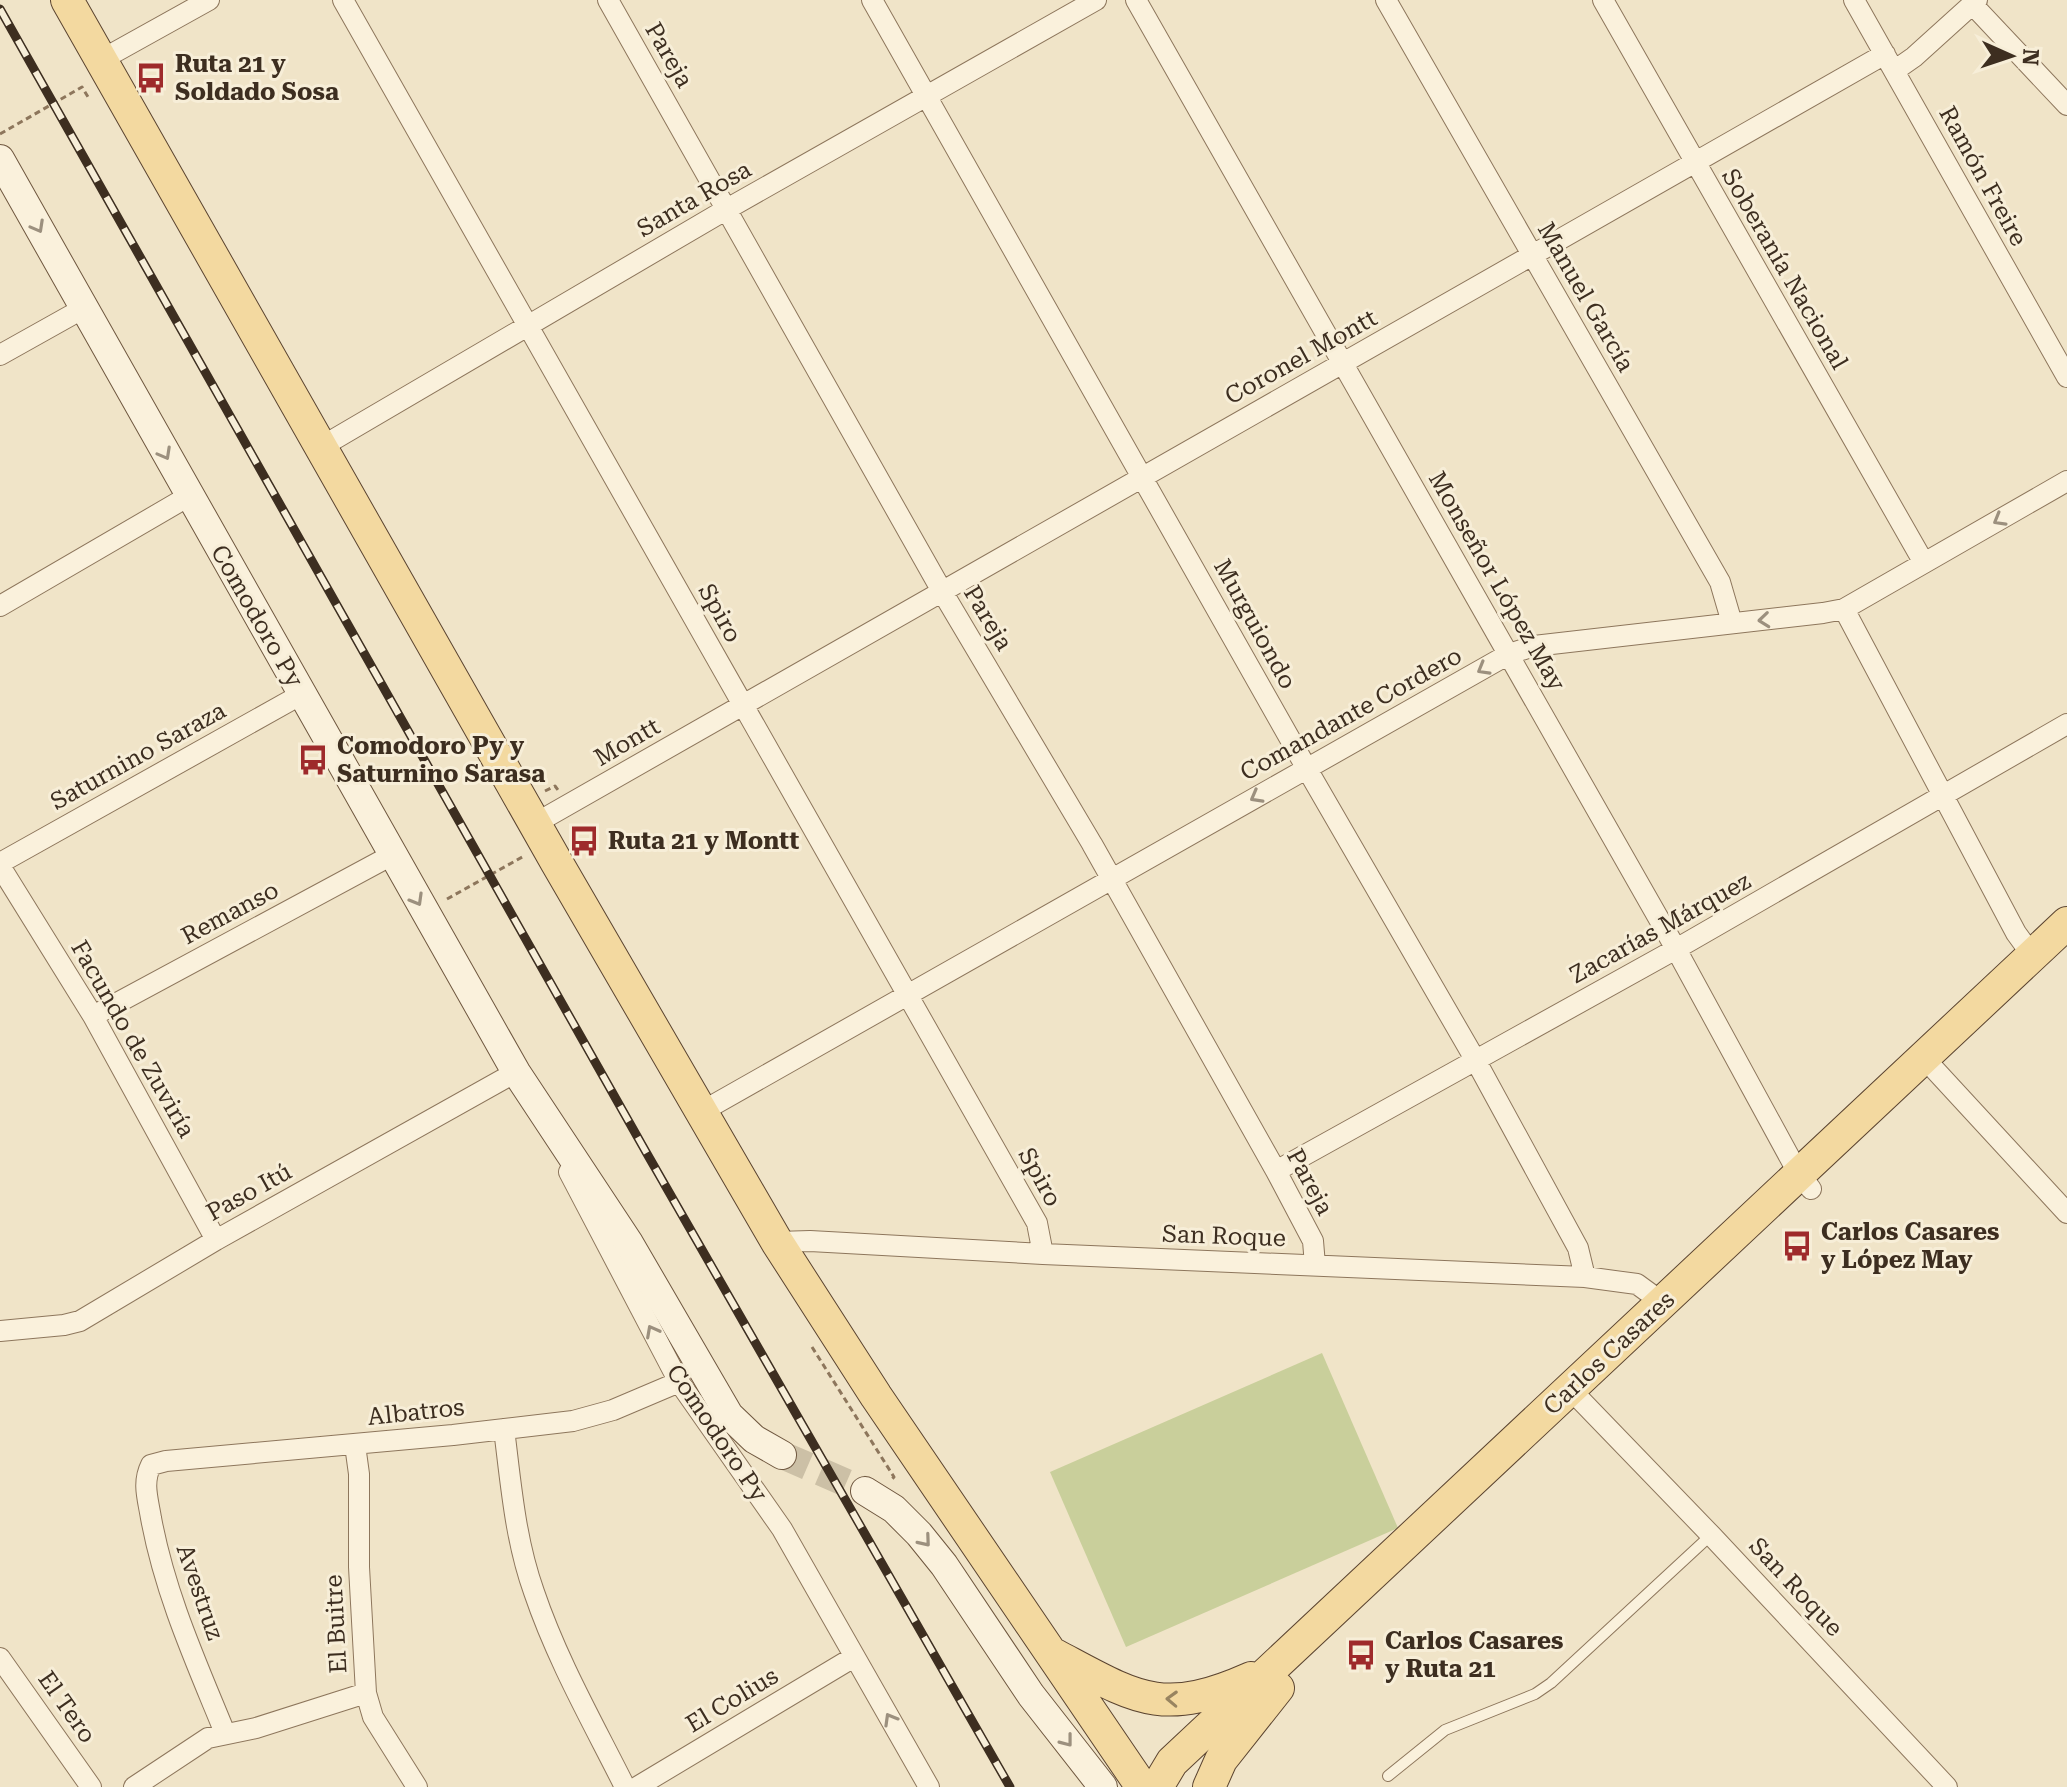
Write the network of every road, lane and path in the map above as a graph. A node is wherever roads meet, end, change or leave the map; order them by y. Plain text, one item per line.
1 (67, 0) edge
2 (209, 0) edge
3 (343, 0) edge
4 (608, 0) edge
5 (872, 0) edge
6 (1096, 0) edge
7 (1136, 0) edge
8 (1386, 0) edge
9 (1603, 0) edge
10 (1854, 0) edge
11 (1975, 2) edge
12 (101, 60) junction
13 (1889, 62) junction
14 (927, 96) junction
15 (2067, 105) edge
16 (0, 159) edge
17 (1693, 162) junction
18 (727, 209) junction
19 (1533, 255) junction
20 (84, 308) junction
21 (529, 327) junction
22 (0, 355) edge
23 (1343, 363) junction
24 (2067, 377) edge
25 (321, 447) junction
26 (1142, 476) junction
27 (2067, 481) edge
28 (189, 496) junction
29 (1924, 563) junction
30 (943, 593) junction
31 (0, 606) edge
32 (1844, 609) junction
33 (1732, 623) junction
34 (1509, 654) junction
35 (302, 694) junction
36 (743, 706) junction
37 (2067, 724) edge
38 (1307, 769) junction
39 (1944, 796) junction
40 (567, 806) junction
41 (535, 823) junction
42 (392, 855) junction
43 (0, 864) edge
44 (1110, 879) junction
45 (424, 911) junction
46 (2067, 923) edge
47 (1676, 949) junction
48 (2067, 951) edge
49 (2032, 955) junction
50 (908, 994) junction
51 (93, 1016) junction
52 (1476, 1061) junction
53 (1930, 1066) junction
54 (516, 1072) junction
55 (701, 1112) junction
56 (1276, 1171) junction
57 (1805, 1182) junction
58 (2067, 1213) edge
59 (216, 1240) junction
60 (777, 1242) junction
61 (1043, 1254) junction
62 (1315, 1265) junction
63 (1585, 1277) junction
64 (1663, 1303) junction
65 (0, 1331) edge
66 (823, 1367) dead end
67 (679, 1382) junction
68 (1577, 1396) junction
69 (504, 1429) junction
70 (355, 1445) junction
71 (782, 1455) tunnel mouth
72 (151, 1465) joint
73 (876, 1487) joint
74 (1711, 1535) junction
75 (1050, 1652) junction
76 (854, 1657) junction
77 (0, 1658) edge
78 (1275, 1678) junction
79 (366, 1693) junction
80 (225, 1733) junction
81 (1388, 1776) dead end
82 (1142, 1784) edge
83 (91, 1787) edge
84 (134, 1787) edge
85 (417, 1787) edge
86 (625, 1787) edge
87 (637, 1787) edge
88 (929, 1787) edge
89 (1103, 1787) edge
90 (1168, 1787) edge
91 (1209, 1787) edge
92 (1947, 1787) edge

1 - 12 main road
2 - 12 street
3 - 21 street, Spiro
4 - 18 street, Pareja
5 - 14 street, Murguiondo
6 - 14 street, Santa Rosa
7 - 23 street, Monseñor López May
8 - 19 street, Manuel García
9 - 17 street, Soberanía Nacional
10 - 13 street, Ramón Freire
11 - 13 street, Coronel Montt
11 - 15 street
12 - 25 main road
13 - 17 street, Coronel Montt
13 - 24 street, Ramón Freire
14 - 18 street, Santa Rosa
14 - 26 street, Murguiondo
16 -> 20 main road, Comodoro Py
17 - 19 street, Coronel Montt
17 - 29 street, Soberanía Nacional
18 - 21 street, Santa Rosa
18 - 30 street, Pareja
19 - 23 street, Coronel Montt
19 - 33 street, Manuel García
20 - 22 street
20 -> 28 main road, Comodoro Py
21 - 25 street, Santa Rosa
21 - 36 street, Spiro
23 - 26 street, Coronel Montt
23 - 34 street, Monseñor López May
25 - 41 main road
26 - 30 street, Coronel Montt
26 - 38 street, Murguiondo
27 -> 29 street, Comandante Cordero
28 - 31 street
28 - 35 main road, Comodoro Py
29 - 32 street, Comandante Cordero
30 - 36 street, Coronel Montt
30 - 44 street, Pareja
32 -> 33 street, Comandante Cordero
32 - 39 street
33 - 34 street, Comandante Cordero
34 -> 38 street, Comandante Cordero
34 - 47 street, Monseñor López May
35 - 42 main road, Comodoro Py
35 - 43 street, Saturnino Saraza
36 - 40 street, Montt
36 - 50 street, Spiro
37 - 39 street, Zacarías Márquez
38 -> 44 street, Comandante Cordero
38 - 52 street, Murguiondo
39 - 47 street, Zacarías Márquez
39 - 49 street
40 - 41 street, Montt
40 - 41 path
41 - 45 path
41 - 55 main road
42 -> 45 main road, Comodoro Py
42 - 51 street, Remanso
43 - 51 street, Facundo de Zuviría
44 - 50 street, Comandante Cordero
44 - 56 street, Pareja
45 - 54 main road, Comodoro Py
46 - 49 main road, Carlos Casares
47 - 52 street, Zacarías Márquez
47 - 57 street, Monseñor López May
48 - 53 main road, Carlos Casares
49 - 53 main road, Carlos Casares
50 - 55 street, Comandante Cordero
50 - 61 street, Spiro
51 - 59 street, Facundo de Zuviría
52 - 56 street, Zacarías Márquez
52 - 63 street, Murguiondo
53 - 57 main road, Carlos Casares
53 - 58 street
54 - 59 street, Paso Itú
67 -> 54 street, Comodoro Py
54 - 71 main road, Comodoro Py
55 - 60 main road
56 - 62 street, Pareja
57 - 64 main road, Carlos Casares
57 - 68 main road, Carlos Casares
59 - 65 street, Paso Itú
60 - 61 street, San Roque
60 - 75 main road
61 - 62 street, San Roque
62 - 63 street, San Roque
63 - 64 street, San Roque
64 - 68 main road, Carlos Casares
66 - 73 path
67 - 69 street, Albatros
67 - 76 street, Comodoro Py
68 - 74 street, San Roque
68 - 78 main road, Carlos Casares
69 - 70 street, Albatros
69 - 86 street
70 - 72 street, Albatros
70 - 79 street, El Buitre
72 - 80 street, Avestruz
73 -> 89 main road
74 - 81 lane
74 - 92 street, San Roque
78 -> 75 main road
75 - 82 main road
76 - 87 street, El Colius
88 -> 76 street, Comodoro Py
77 - 83 street, El Tero
78 - 82 main road, Carlos Casares
78 - 90 main road, Carlos Casares
78 - 91 main road
79 - 80 street
79 - 85 street, El Buitre
80 - 84 street

